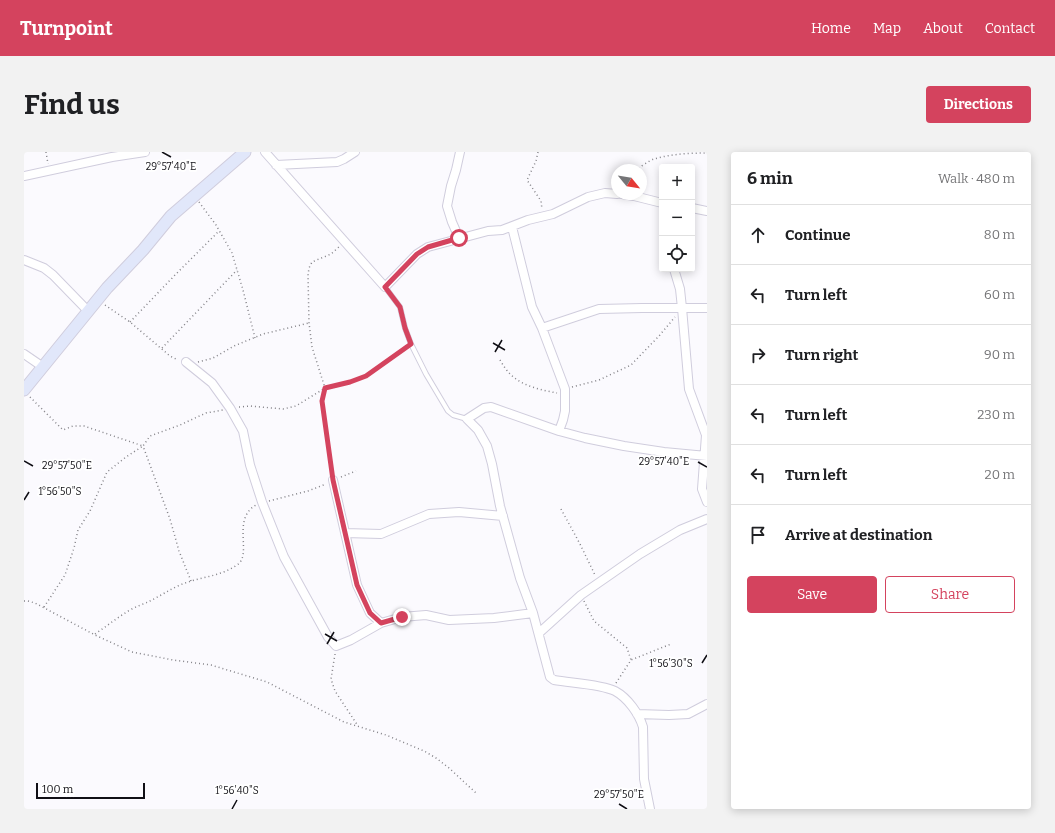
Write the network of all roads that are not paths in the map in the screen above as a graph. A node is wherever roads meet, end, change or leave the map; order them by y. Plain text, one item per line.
1 (145, 152) edge
2 (245, 152) edge
3 (265, 152) edge
4 (355, 152) edge
5 (460, 152) edge
6 (276, 165) junction
7 (24, 176) edge
8 (611, 194) edge
9 (647, 199) edge
10 (659, 202) edge
11 (695, 209) edge
12 (707, 211) edge
13 (512, 227) junction
14 (459, 238) junction
15 (24, 260) edge
16 (675, 272) edge
17 (385, 287) junction
18 (682, 308) junction
19 (707, 308) edge
20 (88, 311) junction
21 (542, 328) junction
22 (24, 354) edge
23 (186, 362) road end
24 (43, 367) junction
25 (27, 394) edge
26 (467, 419) junction
27 (559, 431) junction
28 (706, 456) edge
29 (333, 480) road end
30 (707, 502) edge
31 (502, 516) junction
32 (707, 519) edge
33 (345, 533) junction
34 (533, 613) junction
35 (381, 623) junction
36 (539, 633) junction
37 (707, 704) edge
38 (637, 714) junction
39 (650, 809) edge

1 - 7 street
2 - 20 main road
3 - 6 street
4 - 6 street
5 - 14 street
6 - 17 street
8 - 13 street
9 - 10 street
11 - 12 street
13 - 14 street
13 - 21 street
14 - 17 street
15 - 20 street
16 - 18 street
17 - 26 lane
18 - 19 street
18 - 21 street
18 - 28 street
20 - 24 main road
21 - 27 street
22 - 24 street
23 - 35 street
24 - 25 main road
26 - 27 street
26 - 31 street
27 - 28 street
28 - 30 street
29 - 33 street
31 - 33 street
31 - 34 street
32 - 36 street
33 - 35 street
34 - 35 street
34 - 36 street
36 - 38 street
37 - 38 street
38 - 39 street

